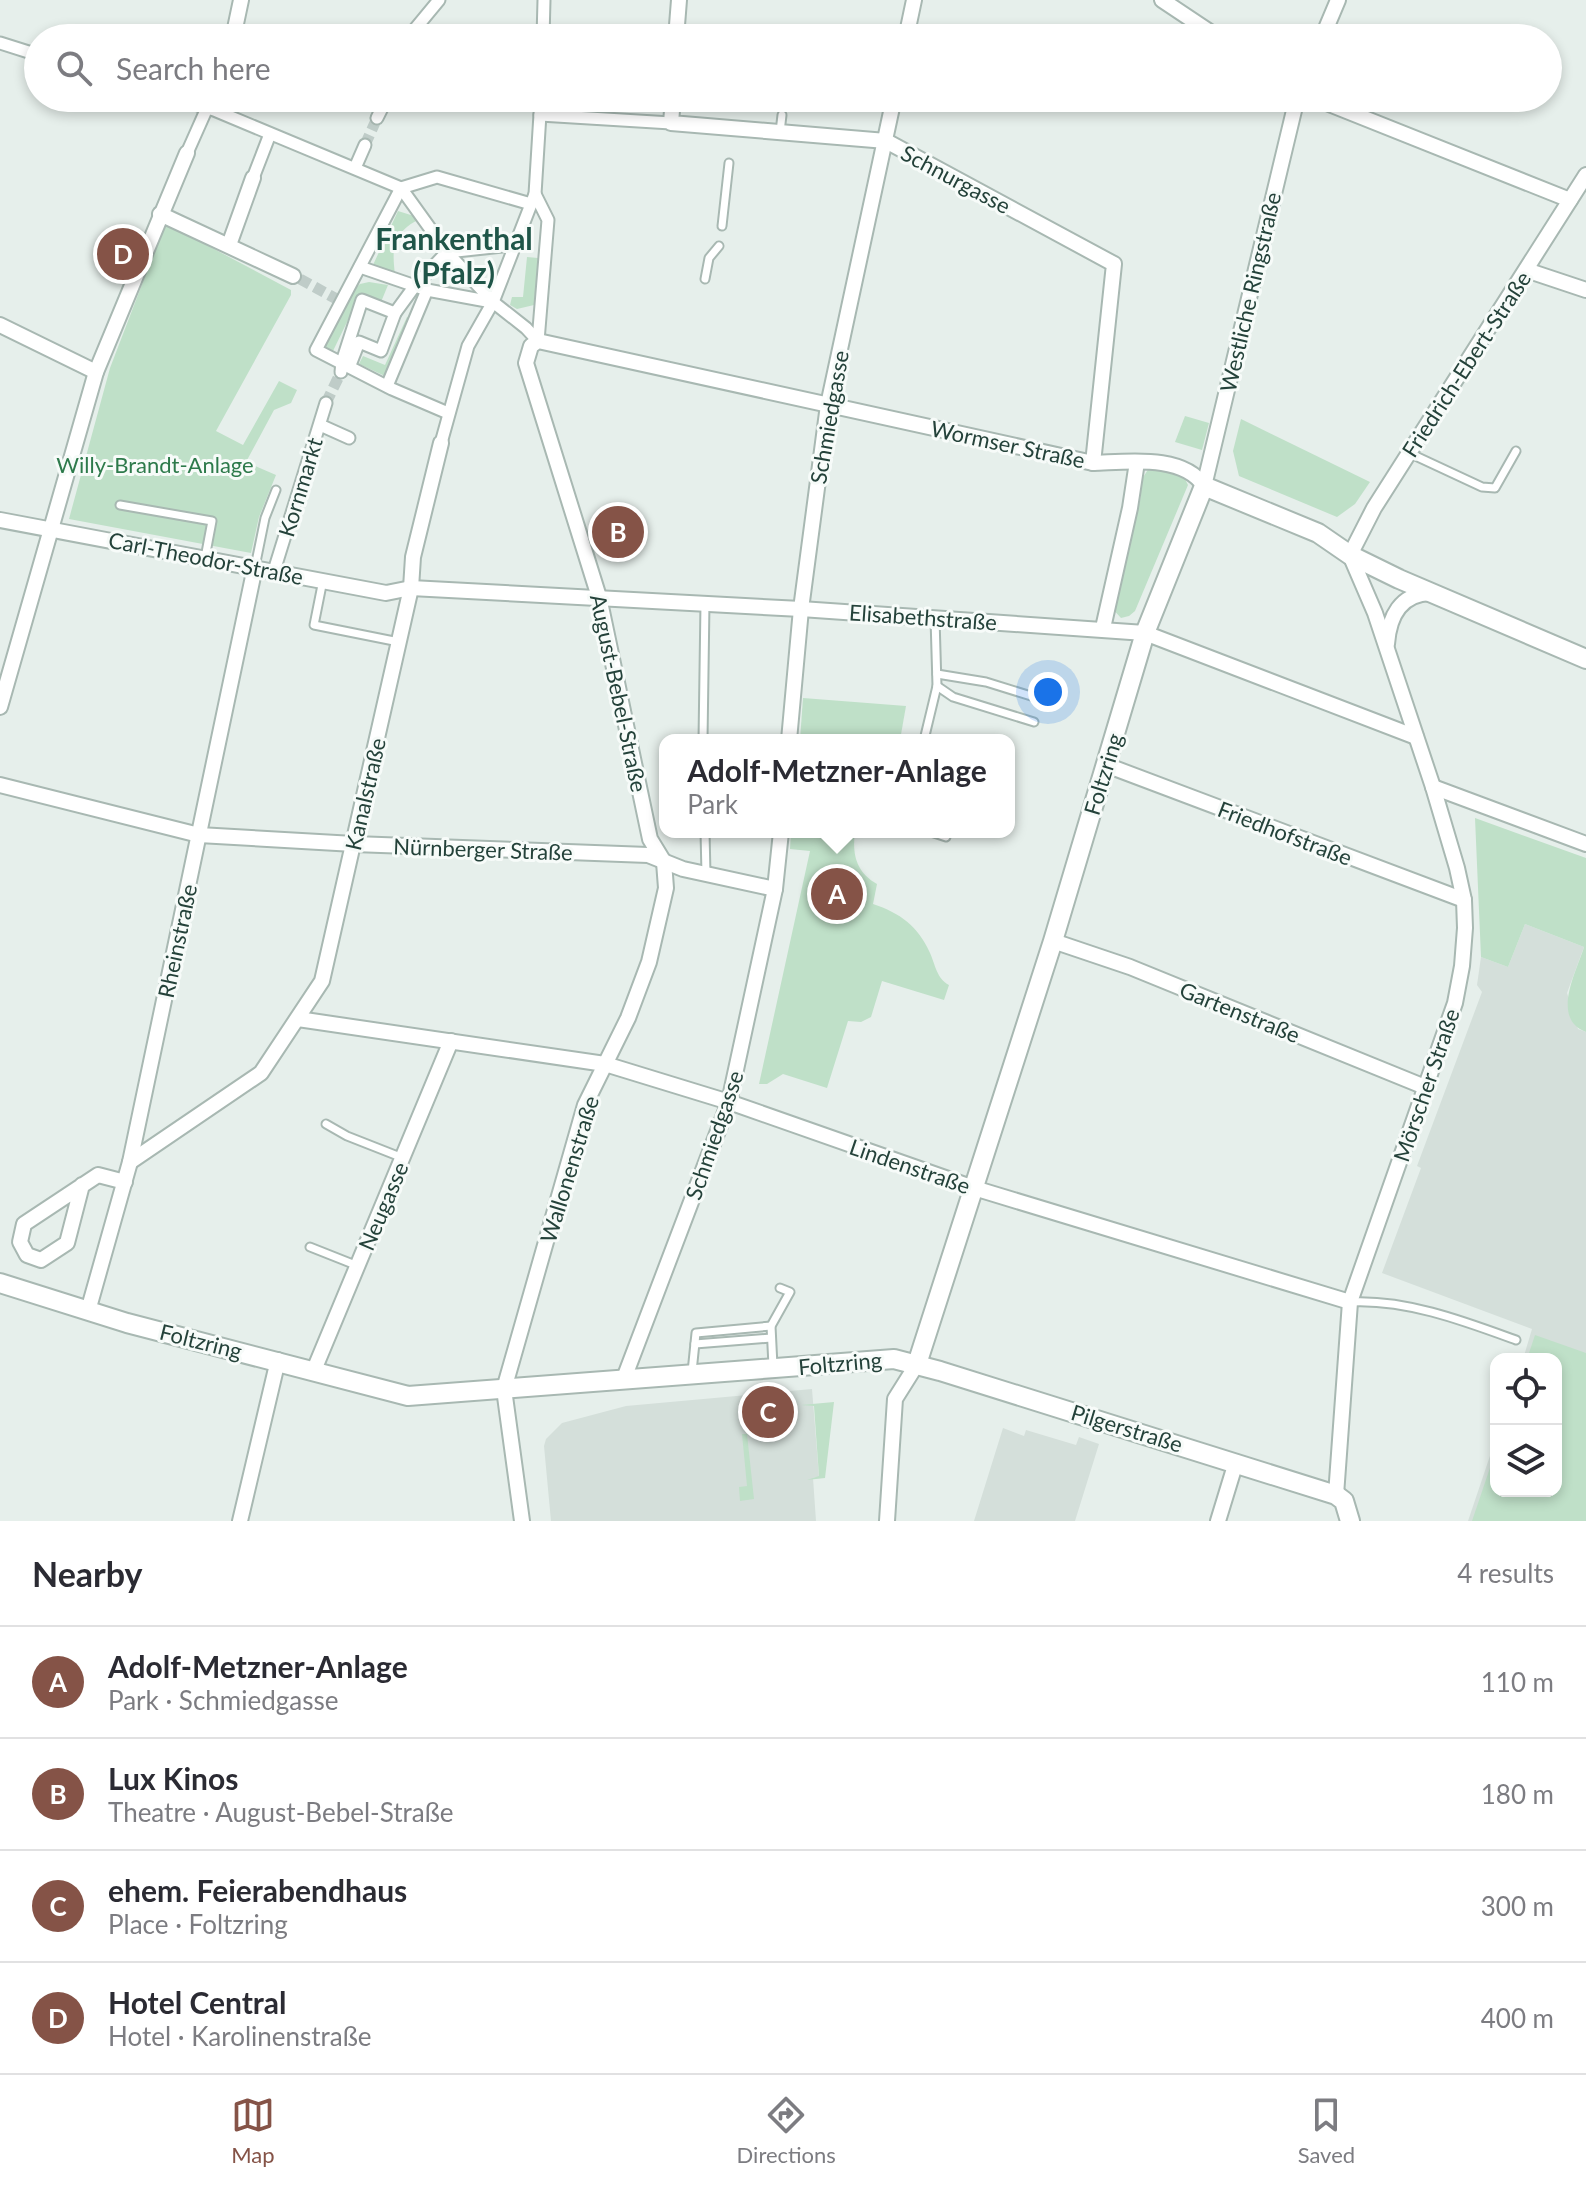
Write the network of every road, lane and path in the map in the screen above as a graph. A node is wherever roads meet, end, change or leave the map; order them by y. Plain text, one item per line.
1 (241, 0) edge
2 (439, 0) edge
3 (544, 0) edge
4 (679, 0) edge
5 (914, 0) edge
6 (1162, 0) edge
7 (1338, 0) edge
8 (236, 24) edge
9 (419, 24) edge
10 (543, 24) edge
11 (677, 24) edge
12 (909, 24) edge
13 (1198, 24) edge
14 (1328, 24) edge
15 (0, 43) edge
16 (24, 51) edge
17 (208, 112) edge
18 (217, 112) edge
19 (380, 112) edge
20 (540, 112) edge
21 (672, 112) edge
22 (891, 112) edge
23 (1294, 112) edge
24 (1349, 112) edge
25 (540, 115) junction
26 (782, 115) dead end
27 (377, 118) tunnel mouth
28 (671, 123) junction
29 (780, 132) junction
30 (270, 134) junction
31 (886, 141) junction
32 (365, 145) tunnel mouth
33 (187, 153) joint
34 (729, 163) dead end
35 (355, 168) junction
36 (1586, 175) edge
37 (253, 178) joint
38 (399, 187) junction
39 (533, 199) junction
40 (1570, 200) junction
41 (160, 214) junction
42 (722, 226) dead end
43 (229, 245) junction
44 (513, 245) junction
45 (719, 246) dead end
46 (447, 252) junction
47 (360, 267) junction
48 (1526, 270) junction
49 (297, 278) tunnel mouth
50 (705, 279) dead end
51 (414, 287) junction
52 (427, 290) junction
53 (1586, 290) edge
54 (493, 302) junction
55 (395, 313) junction
56 (0, 325) edge
57 (538, 341) junction
58 (341, 367) junction
59 (96, 372) junction
60 (389, 388) junction
61 (326, 403) tunnel mouth
62 (828, 405) junction
63 (448, 413) junction
64 (320, 425) junction
65 (349, 438) dead end
66 (441, 443) joint
67 (1516, 451) dead end
68 (1409, 453) junction
69 (1137, 462) junction
70 (1093, 463) junction
71 (1204, 486) junction
72 (276, 490) dead end
73 (120, 505) dead end
74 (0, 520) edge
75 (51, 530) junction
76 (1350, 555) junction
77 (205, 558) junction
78 (255, 567) junction
79 (274, 571) junction
80 (323, 580) junction
81 (411, 588) junction
82 (1430, 592) junction
83 (599, 597) junction
84 (705, 603) junction
85 (801, 609) junction
86 (935, 618) junction
87 (1103, 628) junction
88 (1145, 633) junction
89 (399, 642) junction
90 (1387, 648) junction
91 (1586, 659) edge
92 (937, 674) junction
93 (937, 686) junction
94 (1044, 700) dead end
95 (0, 707) edge
96 (1034, 722) dead end
97 (703, 734) edge
98 (790, 734) edge
99 (925, 734) edge
100 (1416, 737) junction
101 (1106, 765) junction
102 (0, 785) edge
103 (1433, 787) junction
104 (199, 835) junction
105 (705, 838) edge
106 (780, 838) edge
107 (354, 844) junction
108 (1586, 844) edge
109 (664, 862) junction
110 (706, 874) junction
111 (775, 889) junction
112 (1464, 900) junction
113 (1053, 941) junction
114 (298, 1019) junction
115 (451, 1041) junction
116 (605, 1064) junction
117 (1425, 1087) junction
118 (729, 1102) junction
119 (326, 1124) dead end
120 (403, 1158) junction
121 (130, 1162) junction
122 (125, 1182) junction
123 (82, 1185) junction
124 (974, 1188) junction
125 (310, 1247) dead end
126 (358, 1266) junction
127 (0, 1283) edge
128 (780, 1288) dead end
129 (1350, 1302) junction
130 (88, 1311) junction
131 (771, 1326) junction
132 (771, 1338) junction
133 (1516, 1340) dead end
134 (695, 1344) junction
135 (278, 1360) junction
136 (917, 1364) junction
137 (773, 1369) junction
138 (314, 1370) junction
139 (692, 1375) junction
140 (623, 1381) junction
141 (504, 1389) junction
142 (1236, 1462) junction
143 (1336, 1495) junction
144 (240, 1521) edge
145 (522, 1521) edge
146 (887, 1521) edge
147 (1218, 1521) edge
148 (1350, 1521) edge

1 - 8 street
2 - 9 street
3 - 10 street
4 - 11 street
5 - 12 street
6 - 13 street
7 - 14 street
15 - 16 street
17 - 33 street
18 - 30 street
19 - 27 street
20 - 25 street
21 - 28 street
22 - 31 street, Schmiedgasse
23 - 71 street, Westliche Ringstraße
24 - 40 street
25 - 28 street, Schnurgasse
25 - 39 street
26 - 29 lane
28 - 29 street, Schnurgasse
29 - 31 street, Schnurgasse
30 - 35 street
30 - 37 street
31 - 62 street, Schmiedgasse
31 - 70 street, Schnurgasse
32 - 35 street
33 - 41 street
34 - 42 lane
35 - 38 street
36 - 40 street, Friedrich-Ebert-Straße
37 - 43 street
38 - 39 street
38 - 46 street
38 - 47 street
39 - 44 street, Kanalstraße
39 - 57 street
40 - 48 street, Friedrich-Ebert-Straße
41 - 43 street
41 - 59 street
43 - 49 street
44 - 46 street
44 - 54 street, Kanalstraße
45 - 50 lane
46 - 51 street
46 - 54 street
47 - 51 street
47 - 58 street
48 - 53 street
48 - 68 street, Friedrich-Ebert-Straße
51 - 52 street
51 - 55 street
52 - 54 street
52 - 60 street
54 - 57 street
54 - 63 street, Kanalstraße
55 - 58 street
55 - 58 street
56 - 59 street
57 - 62 street, Wormser Straße
57 - 83 street, August-Bebel-Straße
58 - 60 street
59 - 75 street
60 - 63 street
61 - 64 street, Kornmarkt
62 - 70 street, Wormser Straße
62 - 85 street, Schmiedgasse
63 - 66 street, Kanalstraße
64 - 65 street
64 - 79 street, Kornmarkt
66 - 81 street, Kanalstraße
67 - 68 lane
68 - 76 street, Friedrich-Ebert-Straße
69 - 70 street, Wormser Straße
69 - 71 street, Wormser Straße
69 - 87 street
71 - 76 street, Wormser Straße
71 - 88 street, Foltzring
72 - 78 lane
73 - 77 lane
74 - 75 street, Carl-Theodor-Straße
75 - 77 street, Carl-Theodor-Straße
75 - 95 street
76 - 82 street, Wormser Straße
76 - 90 street, Mörscher Straße
77 - 78 street, Carl-Theodor-Straße
78 - 79 street, Carl-Theodor-Straße
78 - 104 street, Rheinstraße
79 - 80 street, Carl-Theodor-Straße
80 - 81 street, Carl-Theodor-Straße
80 - 89 lane
81 - 83 street, Elisabethstraße
81 - 89 street, Kanalstraße
82 - 90 street
82 - 91 street, Wormser Straße
83 - 84 street, Elisabethstraße
83 - 109 street, August-Bebel-Straße
84 - 85 street, Elisabethstraße
84 - 97 lane
85 - 86 street, Elisabethstraße
85 - 98 street, Schmiedgasse
86 - 87 street, Elisabethstraße
86 - 92 lane
87 - 88 street, Elisabethstraße
88 - 100 street, Elisabethstraße
88 - 101 street, Foltzring
89 - 107 street, Kanalstraße
90 - 100 street, Mörscher Straße
92 - 93 lane
92 - 94 lane
93 - 96 lane
93 - 99 lane
100 - 103 street, Mörscher Straße
101 - 112 street, Friedhofstraße
101 - 113 street, Foltzring
102 - 104 street, Nürnberger Straße
103 - 108 street
103 - 112 street, Mörscher Straße
104 - 107 street, Nürnberger Straße
104 - 121 street, Rheinstraße
105 - 110 lane
106 - 111 street, Schmiedgasse
107 - 109 street, Nürnberger Straße
107 - 114 street, Kanalstraße
109 - 110 street, Nürnberger Straße
109 - 116 street, Wallonenstraße
110 - 111 street, Nürnberger Straße
111 - 118 street, Schmiedgasse
112 - 117 street, Mörscher Straße
113 - 117 street, Gartenstraße
113 - 124 street, Foltzring
114 - 115 street, Lindenstraße
114 - 121 street, Kanalstraße
115 - 116 street, Lindenstraße
115 - 120 street, Neugasse
116 - 118 street, Lindenstraße
116 - 141 street, Wallonenstraße
117 - 129 street, Mörscher Straße
118 - 124 street, Lindenstraße
118 - 140 street, Schmiedgasse
119 - 120 lane
120 - 126 street, Neugasse
121 - 122 street, Rheinstraße
122 - 123 street
122 - 130 street, Rheinstraße
123 - 123 street
124 - 129 street, Lindenstraße
124 - 136 street, Foltzring
125 - 126 lane
126 - 138 street, Neugasse
127 - 130 street, Foltzring
128 - 131 lane
129 - 133 lane, Lindenstraße
129 - 143 street, Mörscher Straße
130 - 135 street, Foltzring
131 - 132 lane
131 - 134 lane
132 - 134 lane
132 - 137 lane
134 - 139 lane
135 - 138 street, Foltzring
135 - 144 street
136 - 137 street, Foltzring
136 - 142 street, Pilgerstraße
136 - 146 street
137 - 139 street, Foltzring
138 - 141 street, Foltzring
139 - 140 street, Foltzring
140 - 141 street, Foltzring
141 - 145 street
142 - 143 street, Pilgerstraße
142 - 147 street
143 - 148 street

